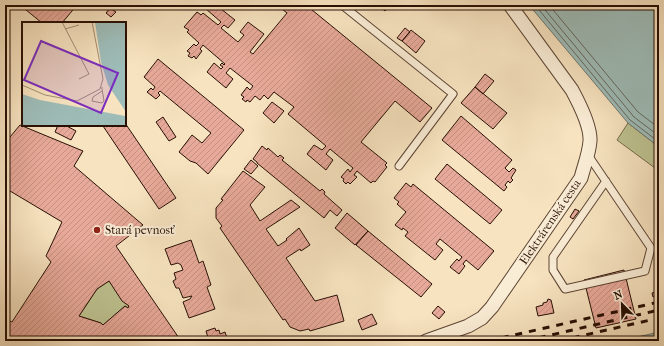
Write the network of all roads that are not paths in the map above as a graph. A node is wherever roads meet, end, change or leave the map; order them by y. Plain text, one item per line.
1 (342, 5) edge
2 (510, 5) edge
3 (588, 154) junction
4 (400, 166) dead end
5 (606, 181) junction
6 (426, 341) edge

1 - 4 lane
2 - 3 street, Elektrárenská cesta
3 - 5 lane
3 - 6 street, Elektrárenská cesta
5 - 5 lane

